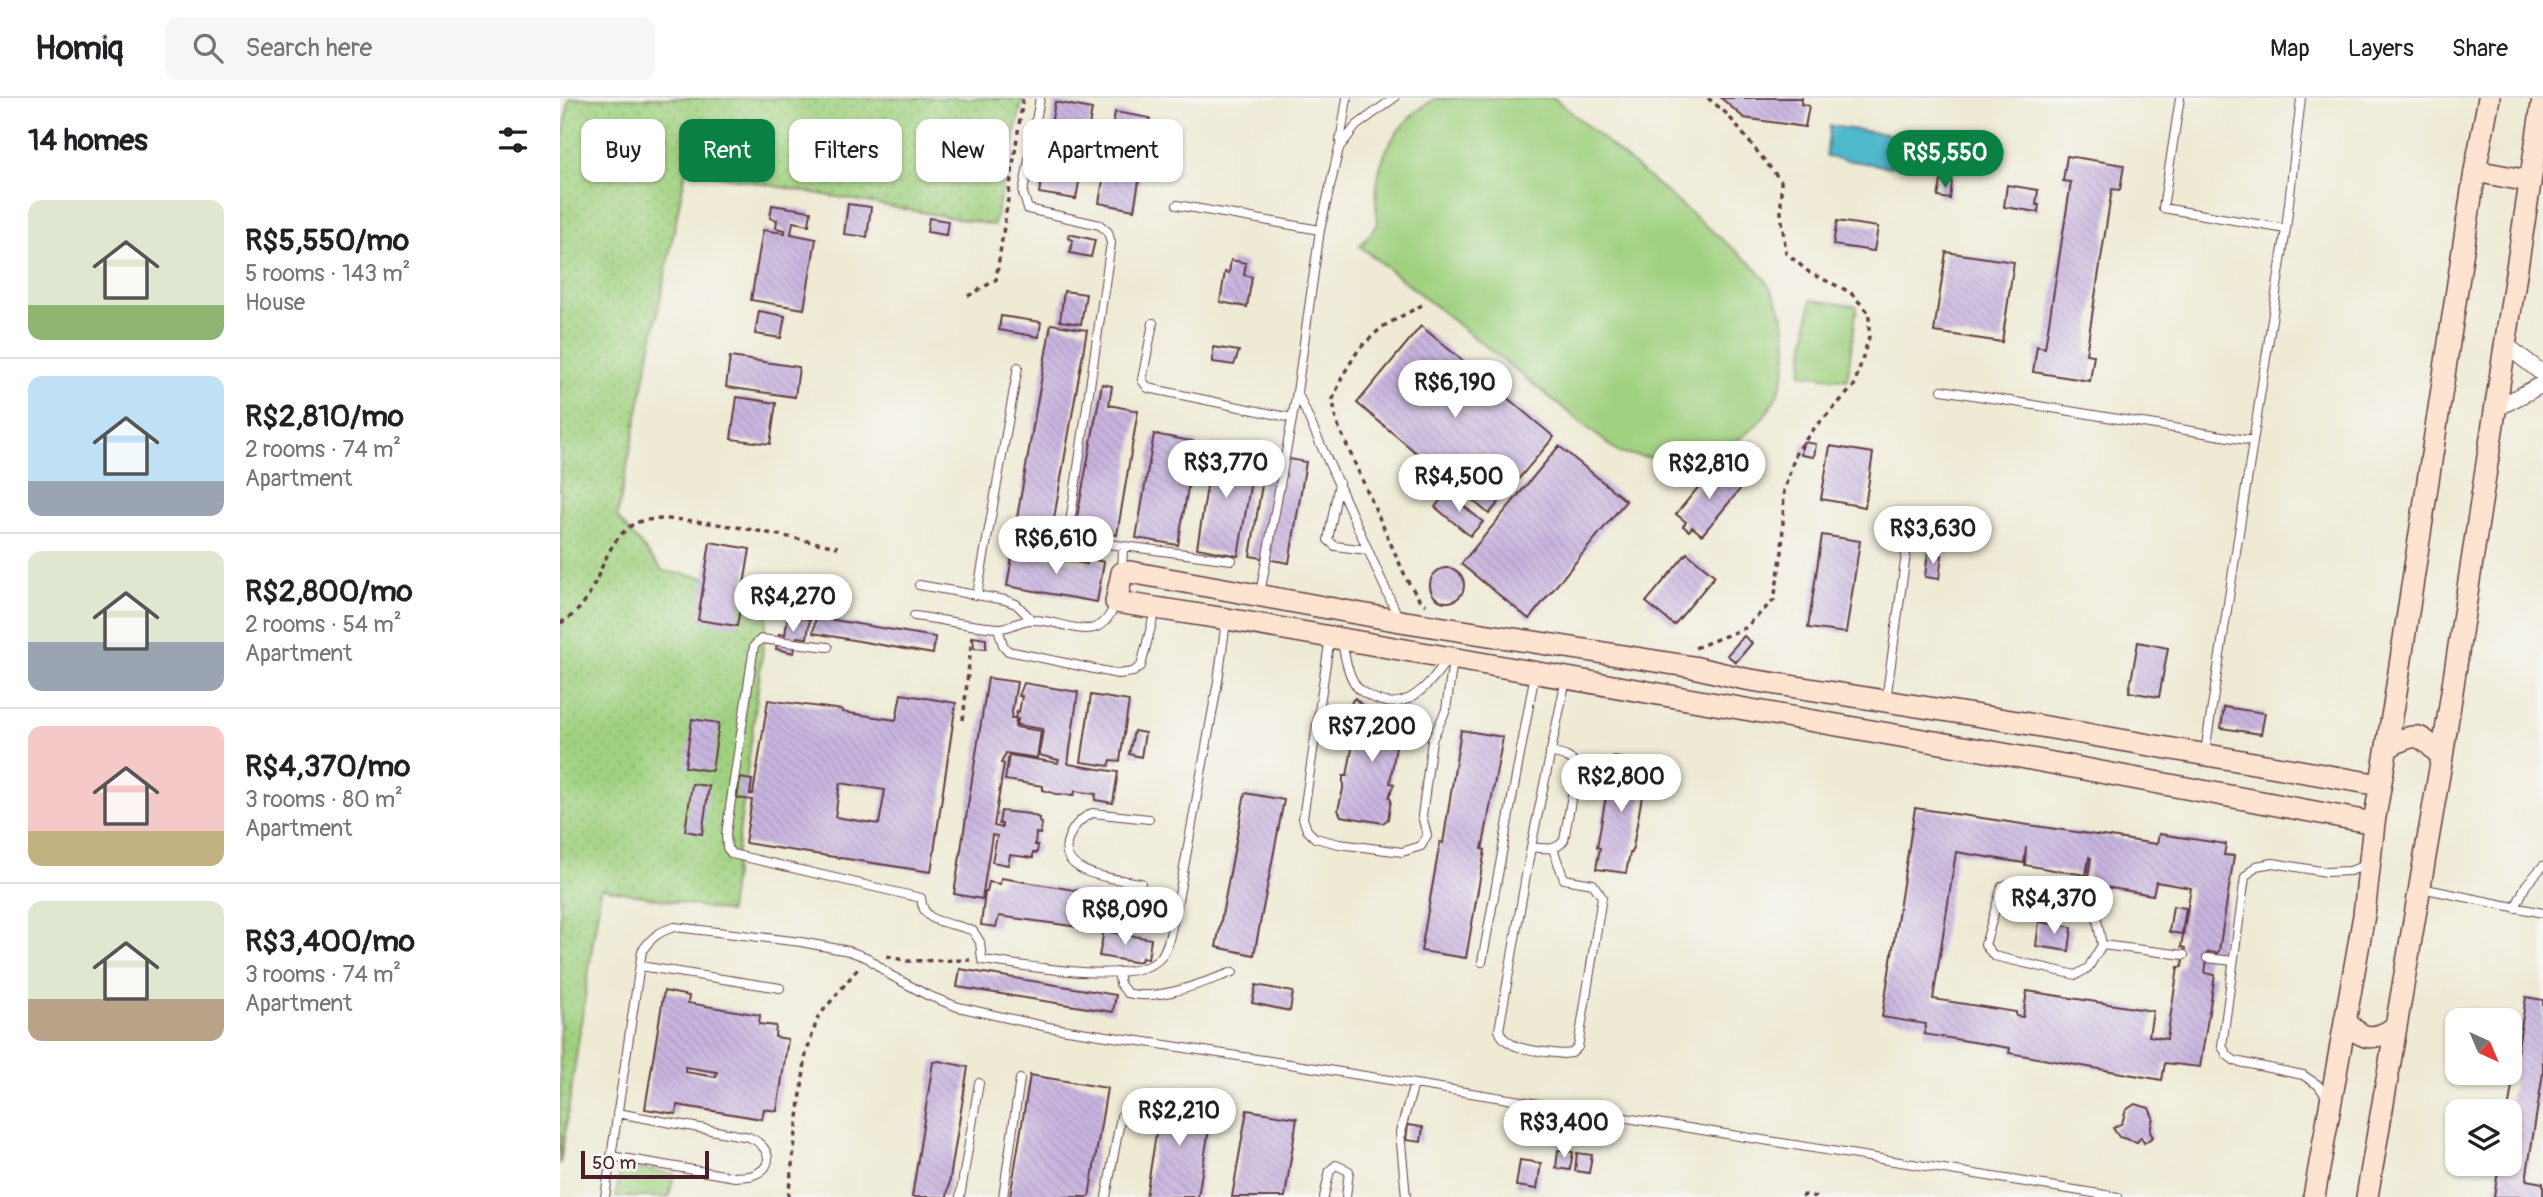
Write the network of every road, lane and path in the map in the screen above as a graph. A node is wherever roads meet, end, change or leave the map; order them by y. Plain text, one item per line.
1 (1023, 98) edge
2 (1040, 98) edge
3 (1347, 98) edge
4 (1394, 98) edge
5 (1708, 98) edge
6 (2180, 98) edge
7 (2301, 98) edge
8 (2489, 98) edge
9 (2543, 98) edge
10 (1339, 148) junction
11 (2475, 171) junction
12 (2529, 181) junction
13 (1177, 205) dead end
14 (2286, 229) junction
15 (1320, 230) junction
16 (968, 296) dead end
17 (1422, 305) dead end
18 (1153, 323) dead end
19 (2506, 345) junction
20 (1018, 367) dead end
21 (2543, 374) edge
22 (2543, 384) edge
23 (1942, 390) dead end
24 (1297, 392) junction
25 (2495, 409) junction
26 (1292, 418) junction
27 (2253, 441) junction
28 (1339, 483) junction
29 (838, 547) dead end
30 (1907, 547) dead end
31 (1123, 548) junction
32 (1367, 550) junction
33 (1232, 560) dead end
34 (1122, 573) junction
35 (1172, 579) junction
36 (919, 585) dead end
37 (976, 595) junction
38 (1260, 595) junction
39 (1116, 602) junction
40 (1160, 609) junction
41 (1431, 609) dead end
42 (914, 615) dead end
43 (1227, 618) junction
44 (1031, 620) junction
45 (1401, 621) junction
46 (560, 623) edge
47 (974, 624) junction
48 (998, 628) junction
49 (1480, 635) junction
50 (1336, 639) junction
51 (828, 647) dead end
52 (1683, 653) dead end
53 (1450, 658) junction
54 (1477, 663) junction
55 (1535, 673) junction
56 (1566, 678) junction
57 (1745, 679) junction
58 (1886, 701) junction
59 (1743, 709) junction
60 (963, 720) dead end
61 (2012, 721) junction
62 (2388, 747) junction
63 (1550, 752) junction
64 (2004, 754) junction
65 (2213, 757) junction
66 (2442, 757) junction
67 (2381, 785) junction
68 (2231, 795) junction
69 (1149, 818) dead end
70 (2374, 823) junction
71 (1531, 847) junction
72 (1553, 849) junction
73 (2369, 864) junction
74 (2543, 866) edge
75 (1141, 883) dead end
76 (2421, 888) junction
77 (2515, 908) junction
78 (2543, 913) edge
79 (2102, 946) junction
80 (2184, 955) dead end
81 (2207, 958) dead end
82 (982, 960) junction
83 (872, 961) junction
84 (2233, 961) junction
85 (1482, 962) dead end
86 (640, 966) junction
87 (1118, 972) junction
88 (1233, 972) dead end
89 (780, 988) dead end
90 (2345, 1020) junction
91 (2395, 1027) junction
92 (1020, 1079) dead end
93 (979, 1083) dead end
94 (1414, 1084) junction
95 (2330, 1101) junction
96 (617, 1112) junction
97 (1121, 1116) dead end
98 (611, 1156) junction
99 (605, 1197) edge
100 (788, 1197) edge
101 (960, 1197) edge
102 (1003, 1197) edge
103 (1106, 1197) edge
104 (1324, 1197) edge
105 (1346, 1197) edge
106 (1406, 1197) edge
107 (1802, 1197) edge
108 (1817, 1197) edge
109 (2118, 1197) edge
110 (2314, 1197) edge
111 (2367, 1197) edge

1 - 16 path
2 - 31 lane
3 - 10 lane
4 - 10 lane
5 - 52 path
6 - 14 lane
7 - 14 lane
8 - 11 street
9 - 12 street
10 - 15 lane
11 - 12 street
11 - 62 street
12 - 19 street
13 - 15 lane
14 - 27 lane
15 - 24 lane
17 - 41 path
18 - 26 lane
19 - 21 street
19 - 25 street
20 - 37 lane
22 - 25 street
23 - 27 lane
24 - 26 lane
24 - 28 lane
25 - 66 street
26 - 38 lane
27 - 65 lane
28 - 32 lane
28 - 32 lane
29 - 46 path
30 - 58 lane
31 - 33 lane
31 - 34 lane
32 - 45 lane
34 - 35 street
34 - 39 street
35 - 38 street
35 - 40 street
36 - 37 lane
37 - 44 lane
38 - 45 street
39 - 40 street
39 - 44 lane
40 - 43 street
40 - 48 lane
42 - 47 lane
43 - 50 street
43 - 87 lane
44 - 48 lane
45 - 49 street
47 - 48 lane
47 - 60 path
49 - 54 street
49 - 57 street
50 - 53 street
50 - 53 lane
50 - 53 lane
51 - 82 lane
53 - 54 street
54 - 55 street
55 - 56 street
55 - 85 lane
56 - 59 street
56 - 63 lane
57 - 58 street
57 - 59 street
58 - 61 street
59 - 64 street
61 - 64 street
61 - 65 street
62 - 66 street
62 - 67 street
63 - 71 lane
63 - 72 lane
64 - 68 street
65 - 67 street
65 - 68 street
66 - 76 street
67 - 70 street
68 - 70 street
69 - 75 lane
70 - 73 street
71 - 72 lane
71 - 72 lane
73 - 84 lane
73 - 90 street
74 - 77 lane
76 - 77 lane
76 - 91 street
77 - 78 lane
79 - 79 lane
79 - 80 lane
81 - 84 lane
82 - 83 path
82 - 87 lane
83 - 86 lane
83 - 94 lane
83 - 100 path
84 - 95 lane
86 - 89 lane
86 - 96 lane
87 - 88 lane
90 - 91 street
90 - 95 street
91 - 111 street
92 - 102 lane
93 - 101 lane
94 - 106 lane
94 - 109 lane
95 - 110 street
96 - 98 lane
96 - 98 lane
97 - 103 lane
98 - 99 lane
104 - 105 lane
107 - 108 path

